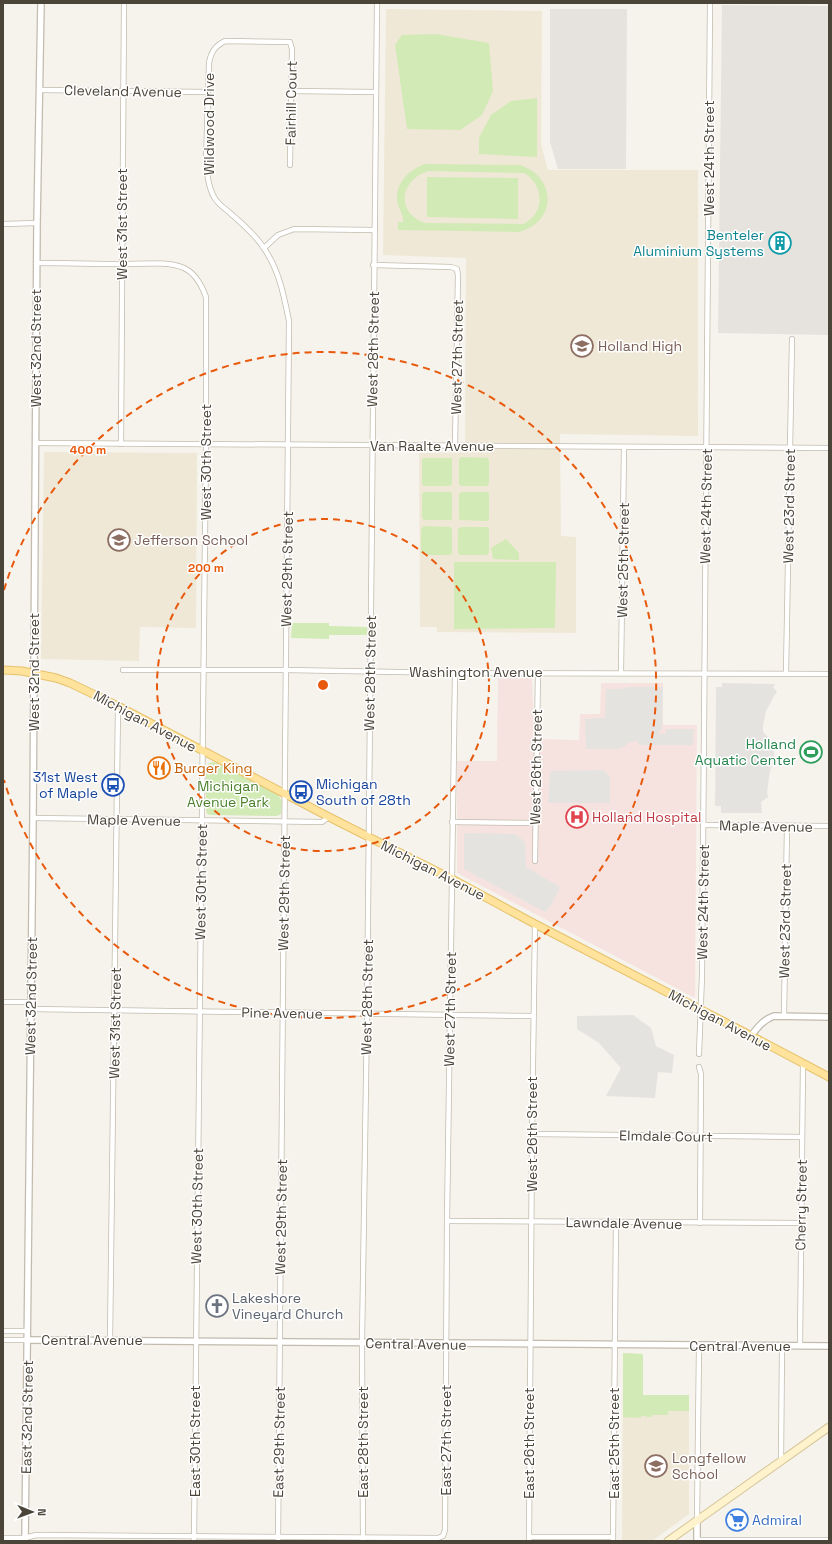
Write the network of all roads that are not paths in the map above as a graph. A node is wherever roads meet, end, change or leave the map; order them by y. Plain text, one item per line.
1 (41, 3) edge
2 (124, 3) edge
3 (377, 3) edge
4 (710, 3) edge
5 (290, 42) joint
6 (40, 90) junction
7 (290, 90) junction
8 (123, 91) junction
9 (207, 92) junction
10 (375, 92) junction
11 (290, 165) dead end
12 (37, 223) junction
13 (3, 224) edge
14 (374, 230) junction
15 (264, 248) junction
16 (36, 263) junction
17 (122, 264) junction
18 (374, 265) junction
19 (792, 339) dead end
20 (36, 443) junction
21 (121, 444) junction
22 (206, 445) junction
23 (289, 445) junction
24 (372, 445) junction
25 (455, 446) junction
26 (624, 447) junction
27 (706, 448) junction
28 (791, 448) junction
29 (829, 448) edge
30 (3, 670) edge
31 (123, 670) dead end
32 (203, 670) junction
33 (286, 670) junction
34 (33, 672) junction
35 (370, 672) junction
36 (538, 672) junction
37 (455, 673) junction
38 (621, 673) junction
39 (704, 673) junction
40 (786, 674) junction
41 (829, 674) edge
42 (118, 706) junction
43 (203, 751) junction
44 (285, 793) junction
45 (329, 817) junction
46 (33, 818) junction
47 (117, 820) junction
48 (201, 821) junction
49 (285, 822) junction
50 (452, 822) junction
51 (535, 823) junction
52 (703, 825) junction
53 (787, 826) junction
54 (829, 826) edge
55 (368, 837) junction
56 (535, 861) dead end
57 (452, 879) junction
58 (535, 924) junction
59 (3, 1002) edge
60 (31, 1002) junction
61 (30, 1009) junction
62 (701, 1010) junction
63 (115, 1011) junction
64 (199, 1012) junction
65 (283, 1013) junction
66 (367, 1014) junction
67 (450, 1014) junction
68 (533, 1016) junction
69 (784, 1016) junction
70 (829, 1017) edge
71 (751, 1036) junction
72 (699, 1054) dead end
73 (803, 1063) junction
74 (699, 1067) dead end
75 (829, 1077) edge
76 (532, 1134) junction
77 (701, 1136) junction
78 (801, 1137) junction
79 (447, 1221) junction
80 (531, 1222) junction
81 (616, 1222) junction
82 (700, 1223) junction
83 (800, 1223) junction
84 (3, 1331) edge
85 (28, 1331) junction
86 (3, 1340) edge
87 (28, 1340) junction
88 (110, 1340) junction
89 (196, 1342) junction
90 (280, 1342) junction
91 (362, 1343) junction
92 (446, 1344) junction
93 (530, 1345) junction
94 (614, 1346) junction
95 (699, 1346) junction
96 (782, 1346) junction
97 (800, 1346) junction
98 (829, 1346) edge
99 (829, 1427) edge
100 (781, 1461) junction
101 (697, 1520) junction
102 (110, 1535) junction
103 (194, 1535) junction
104 (3, 1538) edge
105 (278, 1538) edge
106 (25, 1539) edge
107 (363, 1539) edge
108 (529, 1539) edge
109 (613, 1539) edge
110 (829, 1540) edge
111 (110, 1541) edge
112 (194, 1541) edge
113 (668, 1541) edge
114 (697, 1541) edge
115 (780, 1541) edge

1 - 6 street, West 32nd Street
2 - 8 street, West 31st Street
3 - 10 street, West 28th Street
4 - 27 street, West 24th Street
5 - 7 street, Fairhill Court
5 - 9 street, Wildwood Drive
6 - 8 street, Cleveland Avenue
6 - 12 street, West 32nd Street
7 - 10 street
7 - 11 street, Fairhill Court
8 - 9 street, Cleveland Avenue
8 - 17 street, West 31st Street
9 - 15 street, Wildwood Drive
10 - 14 street, West 28th Street
12 - 13 street
12 - 16 street, West 32nd Street
14 - 15 street
14 - 18 street, West 28th Street
15 - 23 street, Wildwood Drive
16 - 17 street
16 - 20 street, West 32nd Street
17 - 21 street, West 31st Street
17 - 22 street, West 30th Street
18 - 24 street, West 28th Street
18 - 25 street, West 27th Street
19 - 28 street, West 23rd Street
20 - 21 street, Van Raalte Avenue
20 - 34 street, West 32nd Street
21 - 22 street, Van Raalte Avenue
22 - 23 street, Van Raalte Avenue
22 - 32 street, West 30th Street
23 - 24 street, Van Raalte Avenue
23 - 33 street, West 29th Street
24 - 25 street, Van Raalte Avenue
24 - 35 street, West 28th Street
25 - 26 street, Van Raalte Avenue
26 - 27 street, Van Raalte Avenue
26 - 38 street, West 25th Street
27 - 28 street, Van Raalte Avenue
27 - 39 street, West 24th Street
28 - 29 street, Van Raalte Avenue
28 - 40 street, West 23rd Street
30 - 34 main road, Michigan Avenue
31 - 32 street, Washington Avenue
32 - 33 street, Washington Avenue
32 - 43 street, West 30th Street
33 - 35 street, Washington Avenue
33 - 44 street, West 29th Street
34 - 42 main road, Michigan Avenue
34 - 46 street, West 32nd Street
35 - 37 street, Washington Avenue
35 - 55 street, West 28th Street
36 - 37 street, Washington Avenue
36 - 38 street, Washington Avenue
36 - 51 street, West 26th Street
37 - 50 street, West 27th Street
38 - 39 street, Washington Avenue
39 - 40 street, Washington Avenue
39 - 52 street, West 24th Street
40 - 41 street, Washington Avenue
42 - 43 main road, Michigan Avenue
42 - 47 street, West 31st Street
43 - 44 main road, Michigan Avenue
43 - 48 street, West 30th Street
44 - 45 main road, Michigan Avenue
44 - 49 street, West 29th Street
45 - 49 street, Maple Avenue
45 - 55 main road, Michigan Avenue
46 - 47 street, Maple Avenue
46 - 60 street, West 32nd Street
47 - 48 street, Maple Avenue
47 - 63 street, West 31st Street
48 - 49 street, Maple Avenue
48 - 64 street, West 30th Street
49 - 65 street, West 29th Street
50 - 51 street
50 - 57 street, West 27th Street
51 - 56 street, West 26th Street
52 - 53 street, Maple Avenue
52 - 62 street, West 24th Street
53 - 54 street, Maple Avenue
53 - 69 street, West 23rd Street
55 - 57 main road, Michigan Avenue
55 - 66 street, West 28th Street
57 - 58 main road, Michigan Avenue
57 - 67 street, West 27th Street
58 - 62 main road, Michigan Avenue
58 - 68 street, West 26th Street
59 - 60 street
60 - 61 street, West 32nd Street
61 - 63 street, Pine Avenue
61 - 85 street, West 32nd Street
62 - 71 main road, Michigan Avenue
62 - 72 street, West 24th Street
63 - 64 street, Pine Avenue
63 - 88 street, West 31st Street
64 - 65 street, Pine Avenue
64 - 89 street, West 30th Street
65 - 66 street, Pine Avenue
65 - 90 street, West 29th Street
66 - 67 street, Pine Avenue
66 - 91 street, West 28th Street
67 - 68 street, Pine Avenue
67 - 79 street, West 27th Street
68 - 76 street, West 26th Street
69 - 70 street
69 - 71 street
71 - 73 main road, Michigan Avenue
73 - 75 main road, Michigan Avenue
73 - 78 street, Cherry Street
74 - 77 street
76 - 77 street, Elmdale Court
76 - 80 street, West 26th Street
77 - 78 street, Elmdale Court
77 - 82 street
78 - 83 street, Cherry Street
79 - 80 street, Lawndale Avenue
79 - 92 street, West 27th Street
80 - 81 street, Lawndale Avenue
80 - 93 street, West 26th Street
81 - 82 street, Lawndale Avenue
81 - 94 street
82 - 83 street, Lawndale Avenue
83 - 97 street, Cherry Street
84 - 85 street, Central Avenue
85 - 87 street, West 32nd Street
86 - 87 street, Central Avenue
87 - 88 street, Central Avenue
87 - 106 street, East 32nd Street
88 - 89 street, Central Avenue
89 - 90 street, Central Avenue
89 - 103 street, East 30th Street
90 - 91 street, Central Avenue
90 - 105 street, East 29th Street
91 - 92 street, Central Avenue
91 - 107 street, East 28th Street
92 - 93 street, Central Avenue
92 - 107 street, East 27th Street
93 - 94 street, Central Avenue
93 - 108 street, East 26th Street
94 - 95 street, Central Avenue
94 - 109 street, East 25th Street
95 - 96 street, Central Avenue
95 - 101 street
96 - 97 street, Central Avenue
96 - 100 street
97 - 98 street, Central Avenue
99 - 100 main road
100 - 101 main road
101 - 113 main road
101 - 114 street
102 - 103 street
102 - 106 street
102 - 111 street
103 - 105 street
103 - 112 street, East 30th Street
104 - 106 street
105 - 107 street
108 - 109 street
110 - 115 street
114 - 115 street

